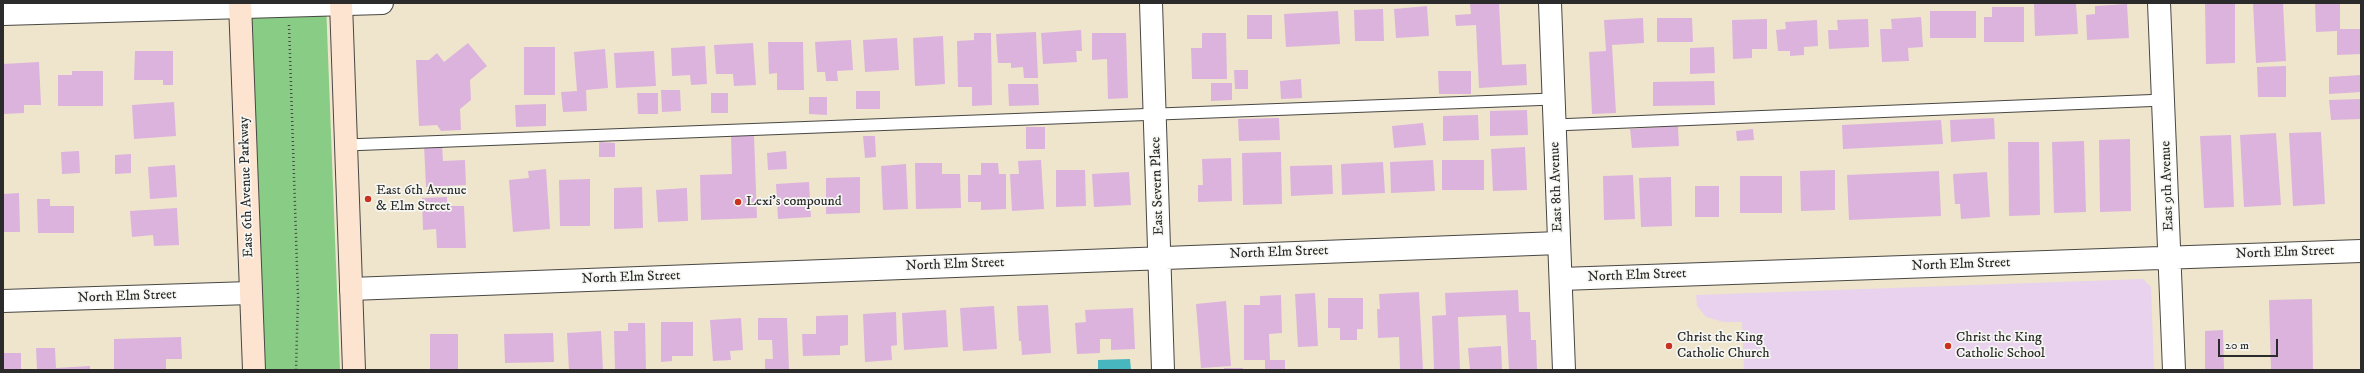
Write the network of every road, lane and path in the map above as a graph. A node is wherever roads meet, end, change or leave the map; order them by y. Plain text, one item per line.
1 (382, 3) edge
2 (1151, 3) edge
3 (1550, 3) edge
4 (2159, 3) edge
5 (341, 4) edge
6 (240, 6) edge
7 (289, 6) junction
8 (3, 14) edge
9 (1553, 99) junction
10 (2164, 100) junction
11 (1155, 114) junction
12 (1555, 125) junction
13 (346, 145) junction
14 (1559, 243) junction
15 (2361, 250) edge
16 (1160, 257) junction
17 (2170, 257) junction
18 (1561, 279) junction
19 (351, 289) junction
20 (250, 293) junction
21 (3, 301) edge
22 (254, 370) edge
23 (296, 370) edge
24 (354, 370) edge
25 (1163, 370) edge
26 (1564, 370) edge
27 (2174, 370) edge

1 - 5 street
2 - 11 street, East Severn Place
3 - 9 street, East 8th Avenue
4 - 10 street, East 9th Avenue
5 - 7 street
5 - 13 main road
6 - 7 street
6 - 8 street
6 - 20 main road, East 6th Avenue Parkway
7 - 23 path
9 - 11 lane
9 - 12 street, East 8th Avenue
10 - 12 lane
10 - 17 street, East 9th Avenue
11 - 13 lane
11 - 16 street, East Severn Place
12 - 14 street, East 8th Avenue
13 - 19 main road
14 - 16 street, North Elm Street
14 - 18 street, East 8th Avenue
15 - 17 street, North Elm Street
16 - 19 street, North Elm Street
16 - 25 street, East Severn Place
17 - 18 street, North Elm Street
17 - 27 street, East 9th Avenue
18 - 26 street, East 8th Avenue
19 - 24 main road
20 - 21 street, North Elm Street
20 - 22 main road, East 6th Avenue Parkway

